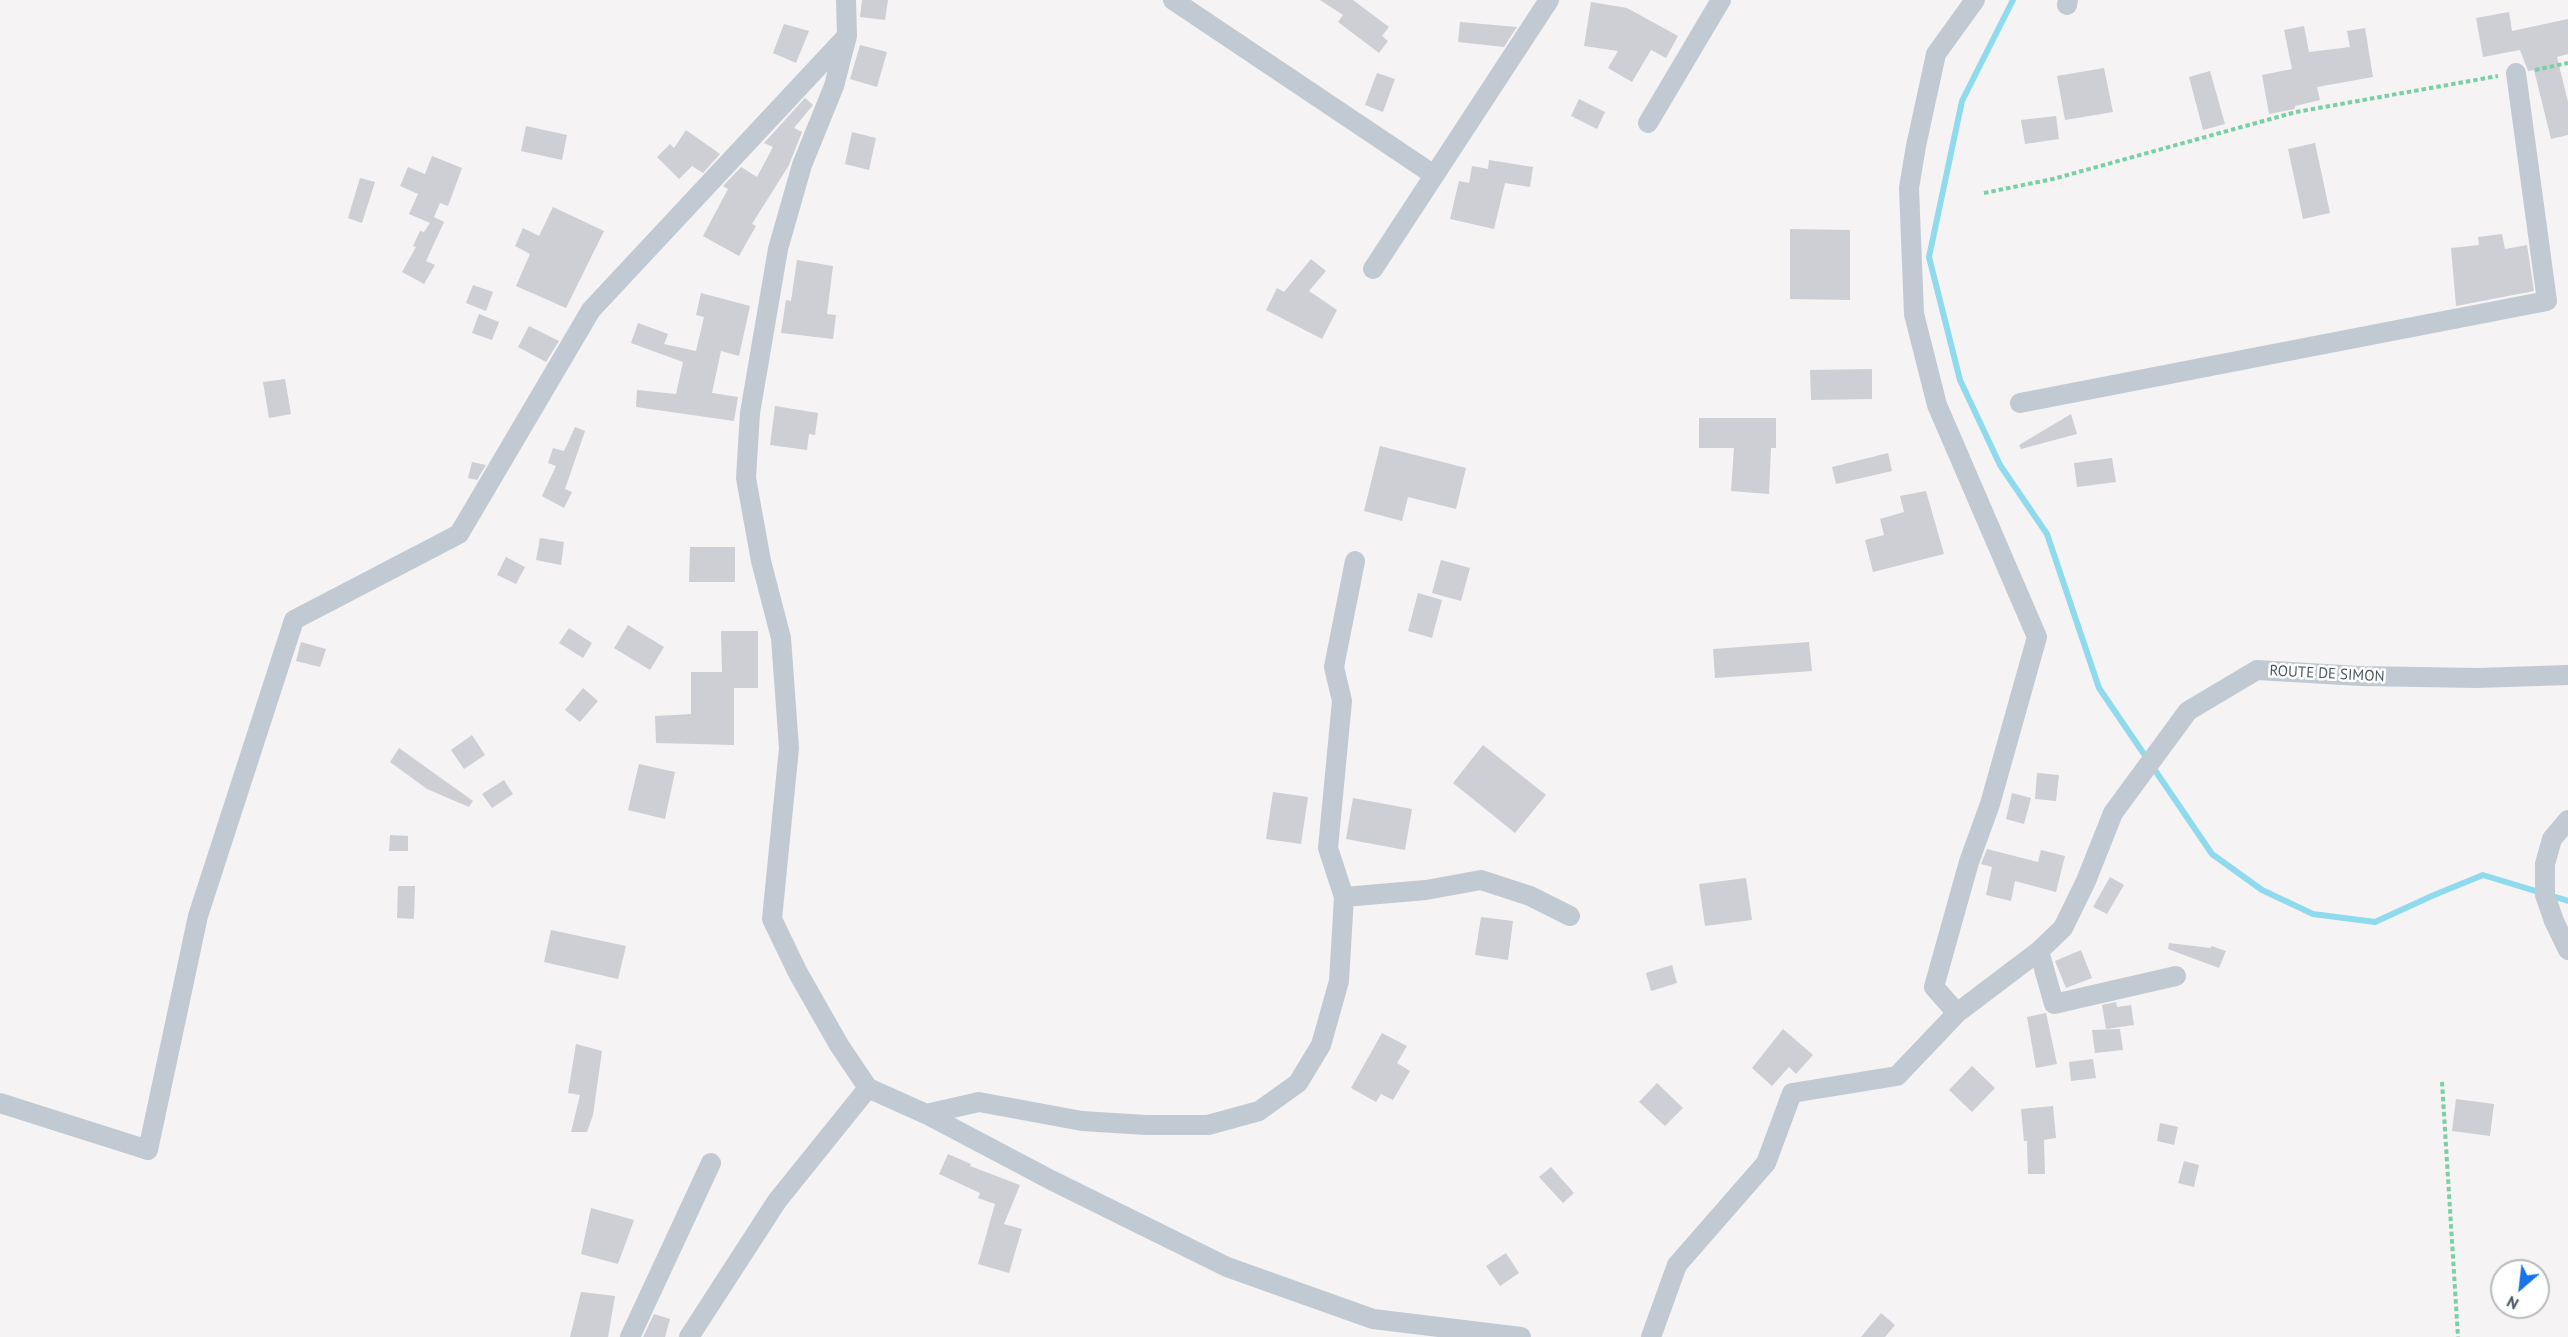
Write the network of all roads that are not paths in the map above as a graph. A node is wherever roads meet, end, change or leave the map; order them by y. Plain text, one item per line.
1 (846, 0) edge
2 (1173, 0) edge
3 (1549, 0) edge
4 (1721, 0) edge
5 (1974, 0) edge
6 (847, 36) junction
7 (2516, 73) road end
8 (1648, 123) dead end
9 (1434, 175) junction
10 (1373, 269) dead end
11 (2020, 403) dead end
12 (1355, 561) dead end
13 (2568, 675) edge
14 (2568, 820) edge
15 (1344, 897) junction
16 (1570, 916) dead end
17 (2568, 950) edge
18 (2039, 951) junction
19 (2176, 976) dead end
20 (1957, 1013) junction
21 (868, 1088) junction
22 (0, 1103) edge
23 (926, 1114) junction
24 (711, 1163) dead end
25 (630, 1337) edge
26 (689, 1337) edge
27 (1521, 1337) edge
28 (1651, 1337) edge

1 - 6 street
2 - 9 street
3 - 9 street
4 - 8 street
5 - 20 street
6 - 21 street
6 - 22 street
7 - 11 street
9 - 10 street
12 - 15 street
13 - 18 street, ROUTE DE SIMON
14 - 17 street
15 - 16 street
15 - 23 street
18 - 19 street
18 - 20 street, ROUTE DE SIMON
20 - 28 street, ROUTE DE SIMON
21 - 23 street
21 - 26 street
23 - 27 street
24 - 25 street

